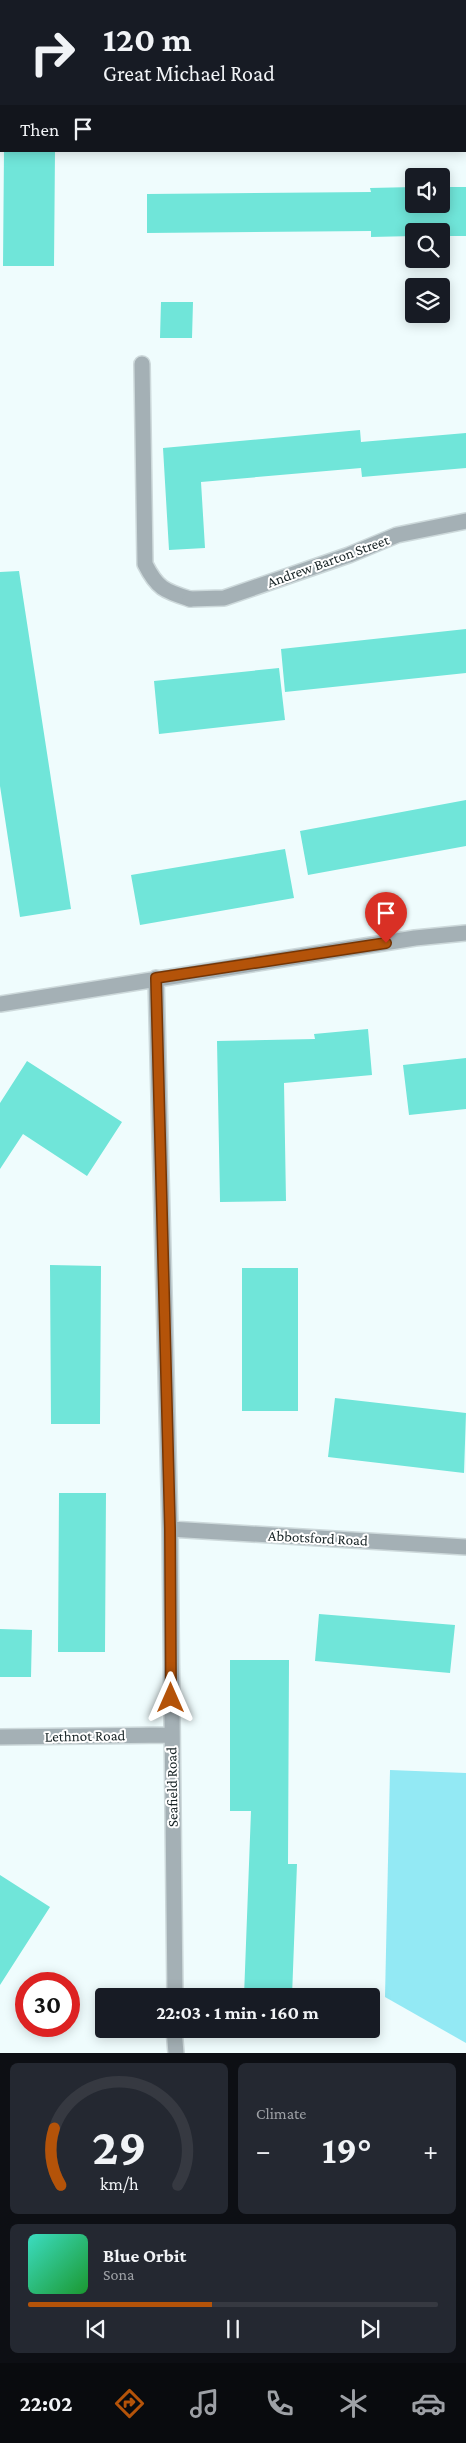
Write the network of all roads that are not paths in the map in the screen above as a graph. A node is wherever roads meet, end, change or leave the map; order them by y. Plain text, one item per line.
1 (142, 364) dead end
2 (466, 521) edge
3 (466, 933) edge
4 (156, 978) junction
5 (0, 1004) edge
6 (170, 1529) junction
7 (466, 1547) edge
8 (171, 1736) junction
9 (0, 1737) edge
10 (175, 1988) edge
11 (175, 2038) edge
12 (176, 2053) edge

1 - 2 street, Andrew Barton Street
3 - 4 street
4 - 5 street
4 - 6 street, Seafield Road
6 - 7 street, Abbotsford Road
6 - 8 street, Seafield Road
8 - 9 street, Lethnot Road
8 - 10 street, Seafield Road
11 - 12 street

